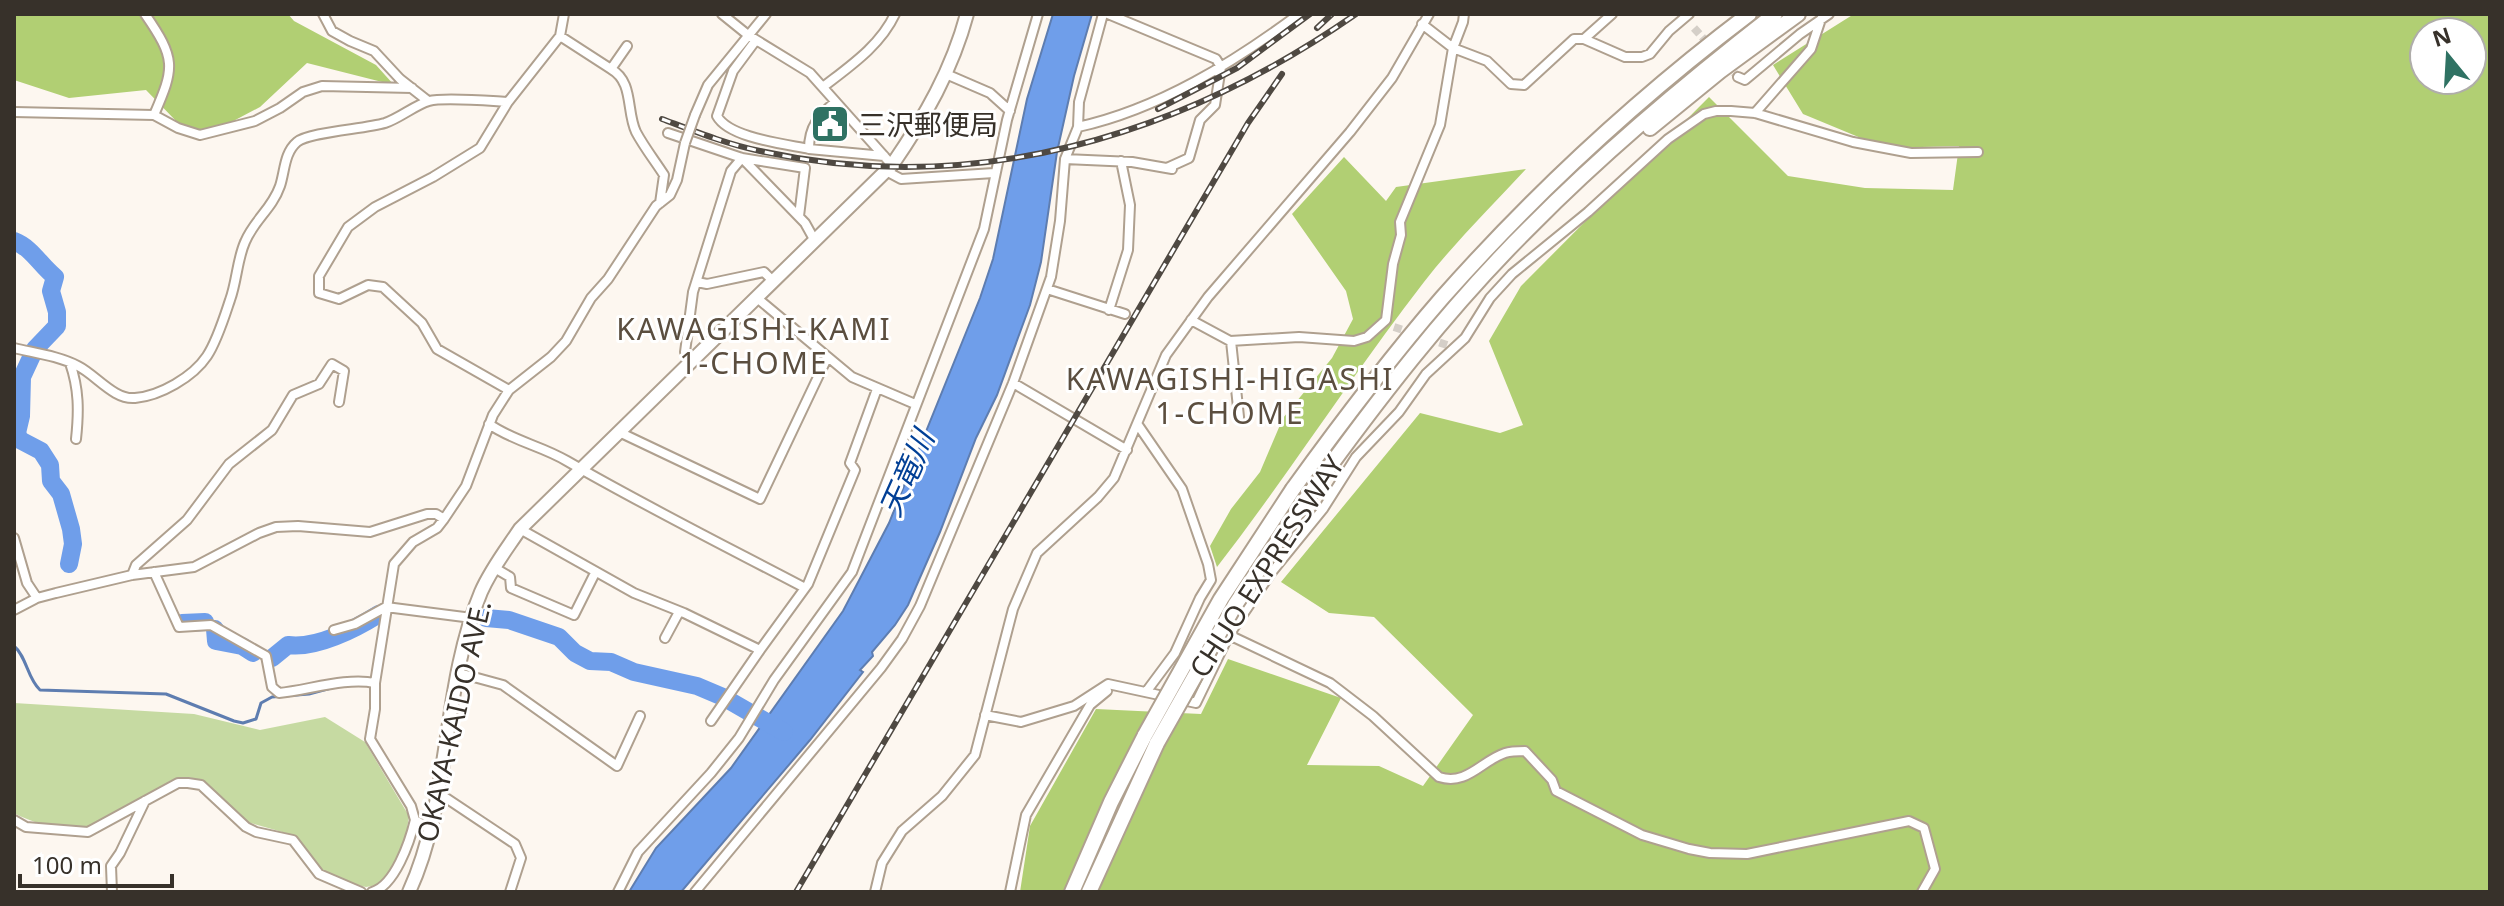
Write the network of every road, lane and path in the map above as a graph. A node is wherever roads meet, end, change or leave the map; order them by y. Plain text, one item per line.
1 (145, 14) edge
2 (323, 14) edge
3 (564, 14) edge
4 (722, 14) edge
5 (766, 14) edge
6 (895, 14) edge
7 (967, 14) edge
8 (1038, 14) edge
9 (1106, 14) edge
10 (1299, 14) edge
11 (1429, 14) edge
12 (1464, 14) edge
13 (1612, 14) edge
14 (1738, 14) edge
15 (1749, 14) edge
16 (1775, 14) edge
17 (1798, 14) edge
18 (1688, 16) edge
19 (1825, 16) edge
20 (1422, 24) junction
21 (1694, 28) tunnel mouth
22 (560, 36) junction
23 (752, 38) junction
24 (1584, 39) junction
25 (627, 46) dead end
26 (1453, 48) junction
27 (1221, 67) junction
28 (611, 69) junction
29 (946, 74) junction
30 (1738, 77) dead end
31 (823, 87) junction
32 (412, 88) junction
33 (428, 101) junction
34 (508, 102) junction
35 (835, 102) junction
36 (1010, 111) junction
37 (14, 112) edge
38 (1755, 113) junction
39 (154, 115) junction
40 (1078, 127) junction
41 (668, 133) dead end
42 (809, 149) junction
43 (1978, 152) dead end
44 (742, 158) junction
45 (1065, 159) junction
46 (1121, 161) junction
47 (888, 164) junction
48 (994, 173) junction
49 (660, 203) junction
50 (799, 216) junction
51 (815, 241) junction
52 (773, 281) junction
53 (697, 282) junction
54 (1047, 289) junction
55 (1466, 297) junction
56 (757, 298) junction
57 (1109, 310) junction
58 (1125, 314) dead end
59 (1191, 320) junction
60 (1386, 320) junction
61 (1394, 327) tunnel mouth
62 (1231, 341) junction
63 (14, 348) edge
64 (827, 358) junction
65 (692, 362) junction
66 (70, 363) junction
67 (1013, 383) junction
68 (877, 389) junction
69 (509, 390) junction
70 (1363, 395) junction
71 (339, 402) dead end
72 (915, 404) junction
73 (1239, 417) dead end
74 (489, 424) junction
75 (1138, 425) junction
76 (619, 432) junction
77 (76, 439) dead end
78 (1127, 450) junction
79 (581, 469) junction
80 (444, 519) junction
81 (520, 529) junction
82 (14, 538) edge
83 (493, 567) junction
84 (154, 572) junction
85 (595, 573) junction
86 (132, 575) junction
87 (805, 588) junction
88 (37, 598) junction
89 (386, 607) junction
90 (14, 610) edge
91 (679, 612) junction
92 (472, 618) junction
93 (334, 630) dead end
94 (1229, 635) junction
95 (665, 638) dead end
96 (760, 650) junction
97 (459, 673) junction
98 (375, 683) junction
99 (1119, 685) junction
100 (1146, 692) junction
101 (985, 715) junction
102 (640, 716) dead end
103 (711, 721) dead end
104 (1151, 739) junction
105 (437, 792) junction
106 (146, 800) junction
107 (14, 820) edge
108 (415, 820) junction
109 (430, 829) junction
110 (112, 892) edge
111 (361, 892) edge
112 (372, 892) edge
113 (409, 892) edge
114 (510, 892) edge
115 (618, 892) edge
116 (695, 892) edge
117 (875, 892) edge
118 (1010, 892) edge
119 (1072, 892) edge
120 (1089, 892) edge
121 (1922, 892) edge

1 - 39 street
2 - 32 street
3 - 22 street
4 - 23 street
5 - 23 street
6 - 31 street
7 - 29 main road, OKAYA-KAIDO AVE.
8 - 36 street
9 - 27 street
9 - 40 street
10 - 27 street
11 - 20 street
12 - 26 street
13 - 24 street
14 - 70 highway
15 - 70 highway, CHUO EXPRESSWAY
16 - 55 highway, CHUO EXPRESSWAY
17 - 55 highway
18 - 21 street
18 - 24 street
19 - 30 street
19 - 38 street
20 - 26 street
20 - 59 street
22 - 28 street
22 - 34 street
23 - 31 street
23 - 42 street
23 - 49 street, bridge
24 - 26 street
25 - 28 street
26 - 60 street
27 - 40 street
27 - 46 street
28 - 49 street
29 - 36 street
29 - 47 main road, OKAYA-KAIDO AVE.
31 - 35 street
32 - 33 street
32 - 39 street
33 - 34 street
33 - 66 street
34 - 69 street
35 - 42 street
35 - 47 street
36 - 48 street
37 - 39 street
38 - 43 street
38 - 94 street
40 - 45 street
41 - 44 street
42 - 47 street
44 - 50 street
44 - 50 street
44 - 53 street
45 - 46 street
45 - 54 street
46 - 57 street
47 - 48 street
47 - 51 main road, OKAYA-KAIDO AVE.
48 - 72 street
49 - 69 street
50 - 51 street
51 - 52 main road, OKAYA-KAIDO AVE.
52 - 53 street
52 - 56 main road, OKAYA-KAIDO AVE.
53 - 65 street
54 - 57 street
54 - 67 street
55 - 104 highway, CHUO EXPRESSWAY, bridge
56 - 64 street
56 - 65 main road, OKAYA-KAIDO AVE.
57 - 58 street
59 - 62 street
59 - 75 street
60 - 61 street
60 - 62 street
62 - 73 street
63 - 66 street
64 - 68 street
64 - 76 street
65 - 76 main road, OKAYA-KAIDO AVE.
66 - 77 street
67 - 78 street
67 - 116 street
68 - 72 street
68 - 87 street
69 - 74 street
70 - 104 highway, CHUO EXPRESSWAY, bridge
71 - 86 street
72 - 115 street
74 - 79 street
74 - 80 street
75 - 78 street
75 - 100 street
76 - 79 main road, OKAYA-KAIDO AVE.
78 - 101 street
79 - 81 main road, OKAYA-KAIDO AVE.
79 - 87 street
80 - 84 street
80 - 89 street
81 - 83 main road, OKAYA-KAIDO AVE.
81 - 85 street
82 - 88 street
83 - 85 street
83 - 92 main road, OKAYA-KAIDO AVE.
84 - 86 street
84 - 98 street
85 - 91 street
86 - 88 street
87 - 96 street
88 - 90 street
89 - 92 street
89 - 93 street
89 - 98 street
91 - 95 street
91 - 96 street
92 - 97 main road, OKAYA-KAIDO AVE.
94 - 100 street
94 - 121 street
96 - 103 street
97 - 102 street
97 - 105 main road, OKAYA-KAIDO AVE.
98 - 108 street
99 - 100 street
99 - 101 street
99 - 118 street
101 - 117 street
104 - 119 highway, CHUO EXPRESSWAY
104 - 120 highway, CHUO EXPRESSWAY
105 - 109 main road, OKAYA-KAIDO AVE.
105 - 114 street
106 - 107 street
106 - 110 street
106 - 111 street
108 - 109 street
108 - 112 street
109 - 113 main road, OKAYA-KAIDO AVE.

